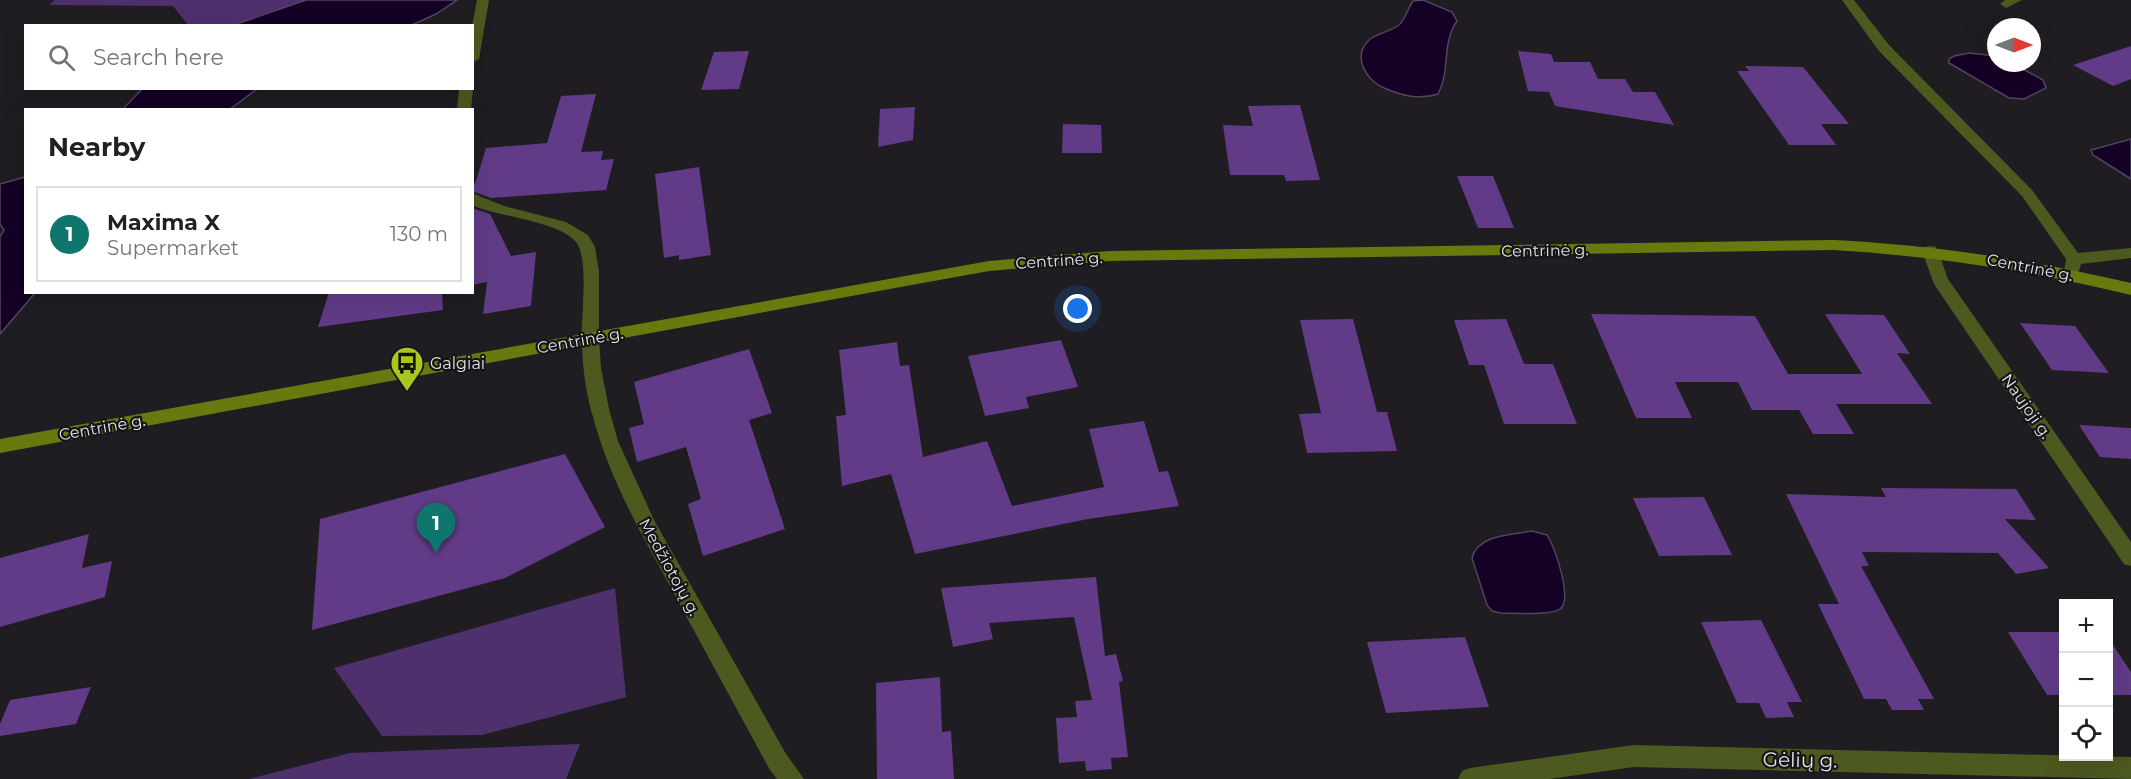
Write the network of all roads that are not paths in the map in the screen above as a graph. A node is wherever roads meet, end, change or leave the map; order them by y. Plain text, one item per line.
1 (483, 0) edge
2 (1848, 0) edge
3 (474, 48) edge
4 (466, 90) edge
5 (464, 108) edge
6 (474, 199) edge
7 (1930, 251) junction
8 (2131, 253) edge
9 (2073, 267) junction
10 (2131, 289) edge
11 (590, 339) junction
12 (0, 446) edge
13 (2131, 558) edge
14 (2131, 768) edge
15 (792, 779) edge
16 (1470, 779) edge

1 - 3 street
2 - 9 street
4 - 5 street
6 - 11 street, Medžiotojų g.
7 - 9 main road, Centrinė g.
7 - 11 main road, Centrinė g.
7 - 13 street, Naujoji g.
8 - 9 street
9 - 10 main road, Centrinė g.
11 - 12 main road, Centrinė g.
11 - 15 street, Medžiotojų g.
14 - 16 street, Gėlių g.

